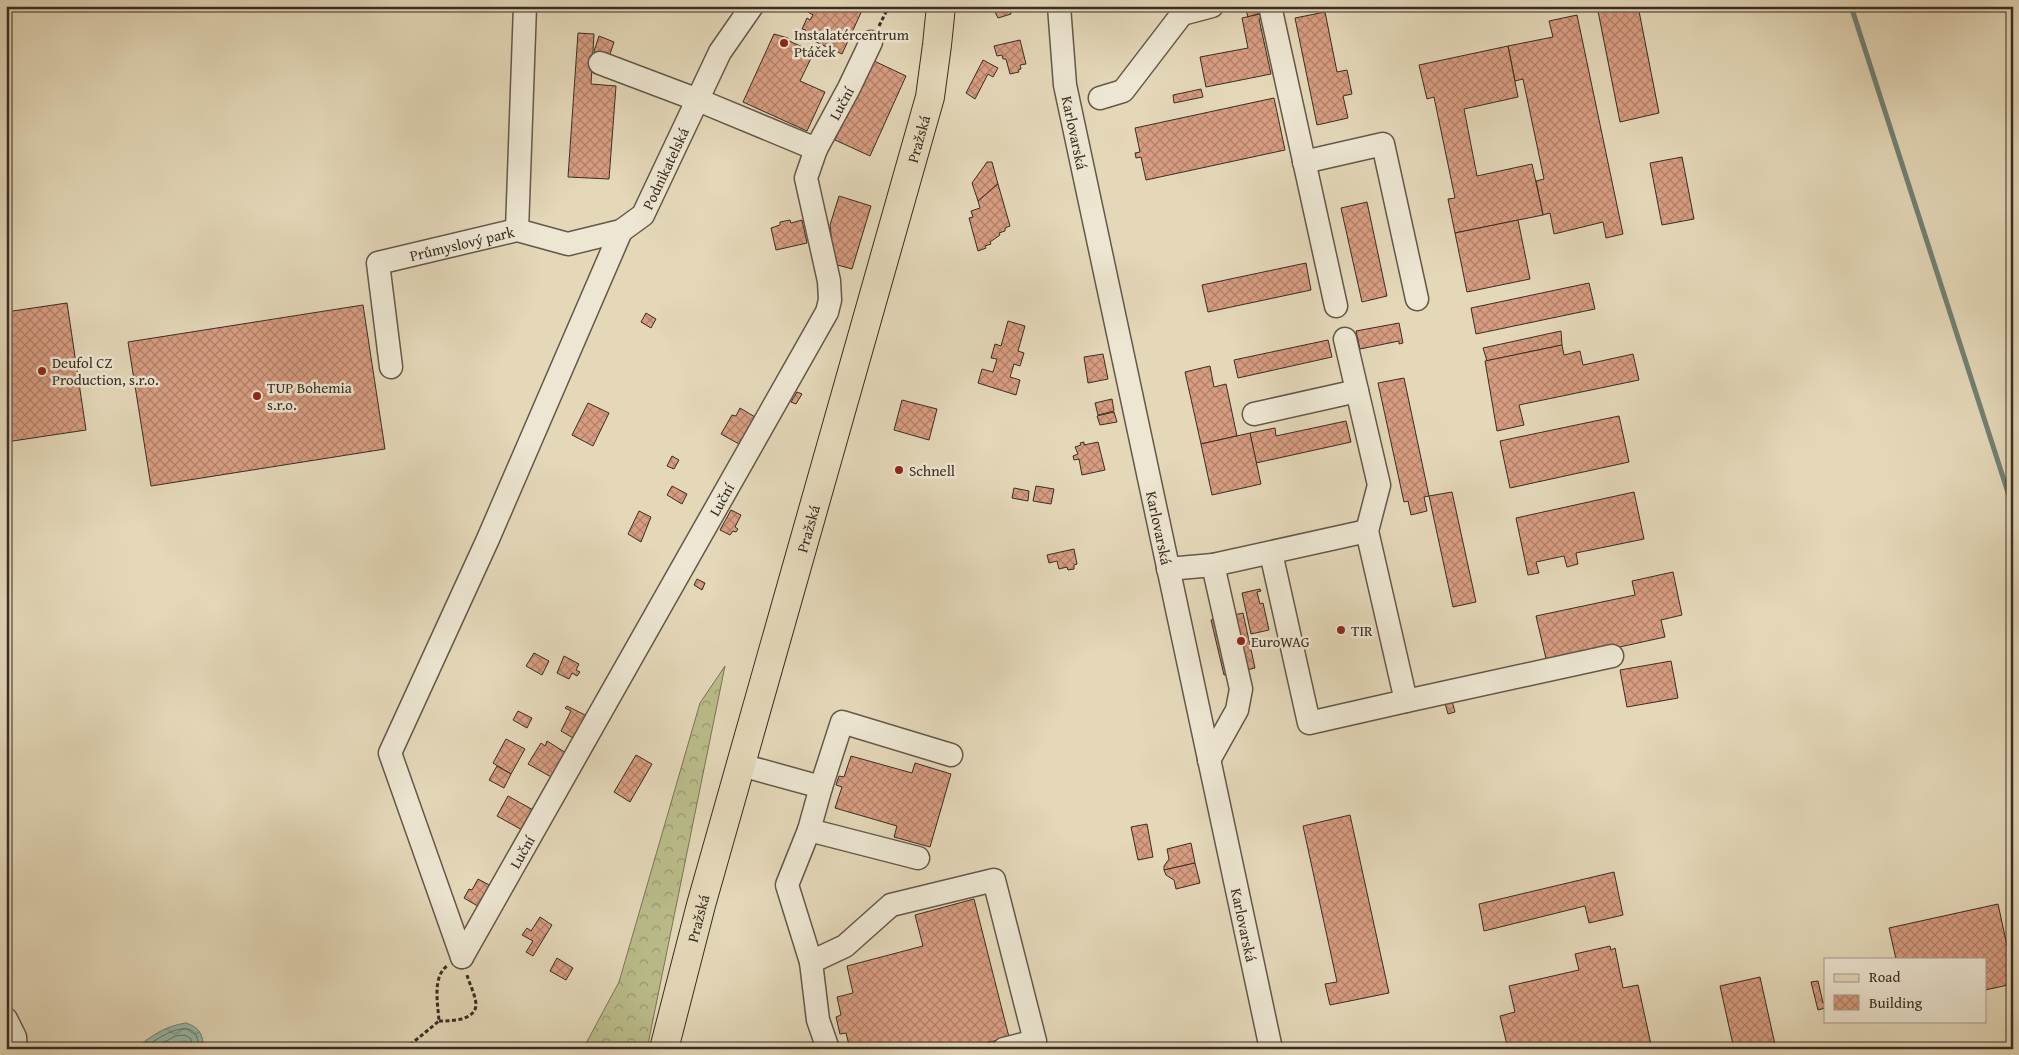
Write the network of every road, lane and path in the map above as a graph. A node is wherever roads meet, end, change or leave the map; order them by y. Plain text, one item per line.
1 (525, 6) edge
2 (752, 6) edge
3 (941, 6) edge
4 (1059, 6) edge
5 (1212, 6) edge
6 (1270, 6) edge
7 (871, 42) dead end
8 (600, 63) dead end
9 (1100, 98) dead end
10 (698, 100) junction
11 (816, 149) junction
12 (1304, 162) junction
13 (517, 230) junction
14 (622, 231) junction
15 (1417, 299) dead end
16 (1336, 306) dead end
17 (1345, 339) dead end
18 (391, 367) dead end
19 (1357, 391) junction
20 (1254, 414) dead end
21 (1367, 531) junction
22 (1271, 553) junction
23 (1213, 565) junction
24 (1168, 568) junction
25 (1612, 656) dead end
26 (1406, 702) junction
27 (951, 754) dead end
28 (1209, 760) junction
29 (741, 765) junction
30 (821, 787) junction
31 (809, 830) junction
32 (918, 858) dead end
33 (462, 957) junction
34 (812, 962) junction
35 (6, 1018) edge
36 (439, 1021) junction
37 (671, 1048) edge
38 (16, 1049) edge
39 (405, 1049) edge
40 (828, 1049) edge
41 (1004, 1049) edge
42 (1271, 1049) edge

1 - 13 street, Průmyslový park
2 - 10 street, Podnikatelská
3 - 29 main road, Pražská
4 - 24 street, Karlovarská
5 - 9 street
6 - 12 street
7 - 11 street, Luční
8 - 10 street
10 - 11 street
10 - 14 street, Podnikatelská
11 - 33 street, Luční
12 - 15 street
12 - 16 street
13 - 14 street, Podnikatelská
13 - 18 street, Průmyslový park
14 - 33 street
17 - 19 street
19 - 20 street
19 - 21 street
21 - 22 street
21 - 26 street
22 - 23 street
22 - 26 street
23 - 24 street
23 - 28 street
24 - 28 street, Karlovarská
25 - 26 street
27 - 30 street
28 - 42 street, Karlovarská
29 - 30 street
29 - 37 main road, Pražská
30 - 31 street
31 - 32 street
31 - 34 street
33 - 36 path
33 - 36 path
34 - 40 street
34 - 41 street
35 - 38 street
36 - 39 path

